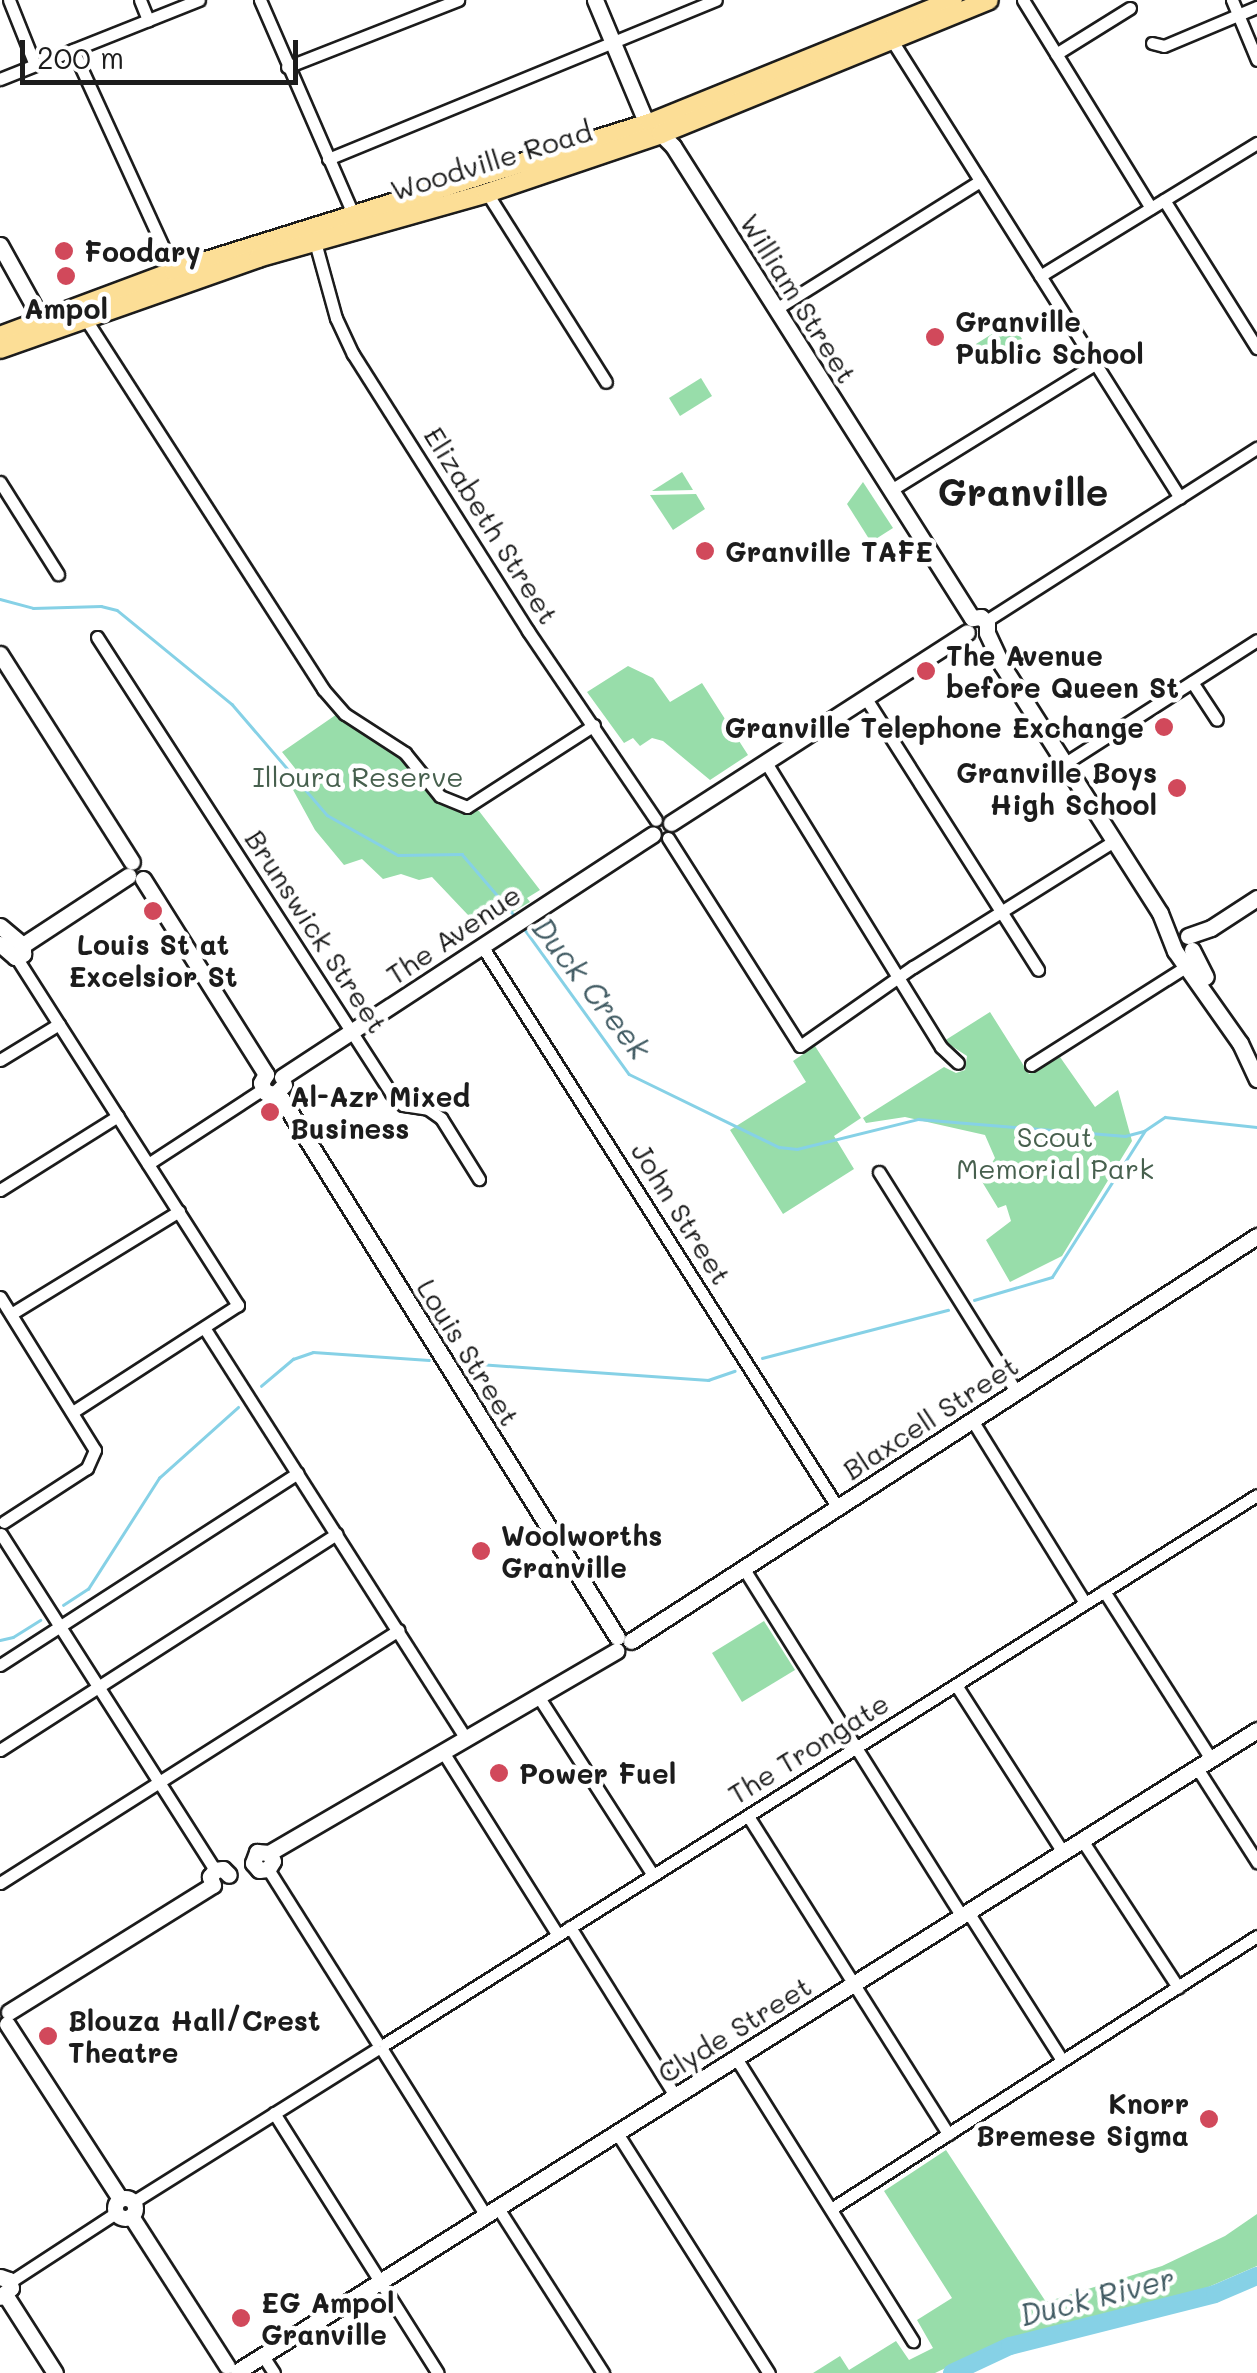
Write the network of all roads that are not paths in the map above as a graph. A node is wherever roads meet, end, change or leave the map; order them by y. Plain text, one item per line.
1 (9, 0) edge
2 (140, 0) edge
3 (199, 0) edge
4 (260, 0) edge
5 (458, 0) edge
6 (595, 0) edge
7 (716, 0) edge
8 (953, 0) edge
9 (990, 0) edge
10 (1023, 0) edge
11 (1232, 0) edge
12 (1257, 7) edge
13 (1130, 8) dead end
14 (923, 12) edge
15 (1239, 14) junction
16 (148, 20) junction
17 (891, 39) junction
18 (612, 42) junction
19 (1152, 43) dead end
20 (73, 50) junction
21 (1056, 54) junction
22 (1257, 60) edge
23 (35, 65) junction
24 (287, 67) junction
25 (0, 79) edge
26 (656, 128) junction
27 (1257, 143) edge
28 (328, 159) junction
29 (980, 180) junction
30 (487, 193) junction
31 (1164, 200) junction
32 (1151, 208) junction
33 (354, 216) junction
34 (315, 242) junction
35 (0, 245) edge
36 (174, 271) junction
37 (1040, 276) junction
38 (776, 309) junction
39 (85, 318) junction
40 (44, 325) junction
41 (0, 336) edge
42 (1257, 348) edge
43 (0, 349) edge
44 (1096, 364) junction
45 (606, 382) dead end
46 (1257, 448) edge
47 (0, 482) edge
48 (891, 490) junction
49 (1180, 498) junction
50 (58, 574) dead end
51 (978, 628) junction
52 (97, 637) dead end
53 (1257, 640) edge
54 (0, 654) edge
55 (1192, 682) junction
56 (864, 697) junction
57 (1217, 720) dead end
58 (594, 725) junction
59 (766, 761) junction
60 (1064, 764) junction
61 (662, 828) junction
62 (1114, 841) junction
63 (134, 872) junction
64 (1257, 898) edge
65 (1000, 912) junction
66 (0, 926) edge
67 (0, 944) edge
68 (482, 946) junction
69 (1186, 948) junction
70 (20, 951) junction
71 (1038, 970) dead end
72 (898, 978) junction
73 (59, 1024) junction
74 (350, 1033) junction
75 (1257, 1056) edge
76 (0, 1060) edge
77 (958, 1063) dead end
78 (1031, 1064) dead end
79 (1256, 1073) edge
80 (273, 1083) junction
81 (118, 1116) junction
82 (148, 1164) junction
83 (880, 1172) dead end
84 (480, 1179) dead end
85 (0, 1190) edge
86 (179, 1211) junction
87 (1257, 1236) edge
88 (0, 1297) edge
89 (10, 1314) junction
90 (205, 1329) junction
91 (1016, 1391) junction
92 (74, 1410) junction
93 (972, 1420) junction
94 (298, 1474) junction
95 (1257, 1495) edge
96 (838, 1508) junction
97 (1, 1527) edge
98 (337, 1534) junction
99 (744, 1569) junction
100 (1104, 1591) junction
101 (1085, 1603) junction
102 (59, 1627) junction
103 (398, 1630) junction
104 (621, 1643) junction
105 (0, 1665) edge
106 (956, 1684) junction
107 (98, 1687) junction
108 (538, 1696) junction
109 (1257, 1730) edge
110 (466, 1738) junction
111 (856, 1747) junction
112 (0, 1750) edge
113 (443, 1752) junction
114 (1204, 1763) junction
115 (158, 1782) junction
116 (748, 1816) junction
117 (1082, 1840) junction
118 (1062, 1852) junction
119 (263, 1862) junction
120 (1257, 1862) edge
121 (652, 1875) junction
122 (219, 1877) junction
123 (0, 1883) edge
124 (965, 1914) junction
125 (570, 1927) junction
126 (558, 1935) junction
127 (1257, 1936) edge
128 (854, 1984) junction
129 (1178, 1987) junction
130 (4, 2018) edge
131 (380, 2047) junction
132 (736, 2058) junction
133 (1062, 2060) junction
134 (675, 2096) junction
135 (274, 2113) junction
136 (618, 2132) junction
137 (948, 2134) junction
138 (125, 2208) junction
139 (831, 2209) junction
140 (492, 2212) junction
141 (380, 2282) junction
142 (4, 2288) edge
143 (913, 2341) dead end
144 (263, 2356) junction
145 (232, 2371) edge
146 (55, 2373) edge
147 (274, 2373) edge
148 (438, 2373) edge
149 (603, 2373) edge
150 (769, 2373) edge

1 - 23 street
2 - 16 street
3 - 16 street
4 - 24 street
5 - 24 street
6 - 18 street, William Street
7 - 18 street
8 - 14 main road, Woodville Road
9 - 14 main road, Woodville Road
10 - 21 street
11 - 15 street
12 - 15 street
13 - 21 street
14 - 17 main road, Woodville Road
14 - 26 main road, Woodville Road
15 - 19 street
15 - 22 street
16 - 20 street
17 - 26 main road, Woodville Road
17 - 29 street
18 - 26 street, William Street
18 - 28 street
20 - 23 street
20 - 36 street
21 - 32 street
23 - 25 street
24 - 28 street
26 - 30 main road, Woodville Road
26 - 33 main road, Woodville Road
26 - 38 street, William Street
27 - 31 street
28 - 33 street
29 - 37 street
29 - 38 street
30 - 34 main road, Woodville Road
30 - 45 street
31 - 32 street
31 - 42 street
32 - 37 street
33 - 36 main road, Woodville Road
34 - 39 main road, Woodville Road
34 - 58 street, Elizabeth Street
35 - 40 street
36 - 40 main road, Woodville Road
37 - 44 street
38 - 48 street, William Street
39 - 40 main road, Woodville Road
39 - 58 street
40 - 41 main road, Woodville Road
40 - 43 main road, Woodville Road
44 - 48 street
44 - 49 street
46 - 49 street, The Avenue
47 - 50 street
48 - 51 street, William Street
49 - 51 street, The Avenue
51 - 56 street, The Avenue
51 - 60 street, William Street
52 - 74 street, Brunswick Street
53 - 55 street
54 - 63 street, Louis Street
55 - 57 street
55 - 60 street
56 - 59 street, The Avenue
56 - 65 street
58 - 61 street, Elizabeth Street
59 - 61 street, The Avenue
59 - 72 street
60 - 62 street, William Street
61 - 68 street, The Avenue
61 - 72 street, Elizabeth Street
62 - 65 street
62 - 69 street, William Street
63 - 70 street
63 - 80 street, Louis Street
64 - 69 street
65 - 71 street
65 - 72 street
66 - 70 street
67 - 70 street
68 - 74 street, The Avenue
68 - 96 street, John Street
69 - 75 street, William Street
69 - 78 street
69 - 79 street, William Street
70 - 73 street
72 - 77 street
73 - 76 street
73 - 81 street
74 - 80 street, The Avenue
74 - 84 street, Brunswick Street
80 - 82 street, The Avenue
80 - 104 street, Louis Street
81 - 82 street
81 - 85 street
82 - 86 street
83 - 91 street
86 - 89 street
86 - 90 street
87 - 91 street, Blaxcell Street
88 - 89 street
89 - 92 street
90 - 92 street
90 - 94 street
91 - 93 street, Blaxcell Street
92 - 97 street
93 - 96 street, Blaxcell Street
93 - 101 street
94 - 98 street
94 - 102 street
95 - 100 street, The Trongate
96 - 99 street, Blaxcell Street
97 - 102 street
98 - 103 street
98 - 107 street
99 - 104 street, Blaxcell Street
99 - 111 street
100 - 101 street, The Trongate
100 - 114 street
101 - 106 street, The Trongate
102 - 105 street
102 - 107 street
103 - 110 street
103 - 115 street
104 - 108 street, Blaxcell Street
106 - 111 street, The Trongate
106 - 118 street
107 - 112 street
107 - 115 street
108 - 110 street, Blaxcell Street
108 - 121 street
109 - 114 street, Clyde Street
110 - 113 street, Blaxcell Street
111 - 116 street, The Trongate
111 - 124 street
113 - 119 street, Blaxcell Street
113 - 126 street
114 - 117 street, Clyde Street
114 - 120 street
115 - 122 street
115 - 123 street
116 - 121 street, The Trongate
116 - 128 street
117 - 118 street, Clyde Street
117 - 129 street
118 - 124 street, Clyde Street
119 - 122 street, Blaxcell Street
119 - 131 street
121 - 125 street, The Trongate
122 - 130 street, Blaxcell Street
124 - 128 street, Clyde Street
124 - 133 street
125 - 126 street, The Trongate
125 - 134 street
126 - 131 street, The Trongate
127 - 129 street
128 - 132 street, Clyde Street
128 - 137 street
129 - 133 street
130 - 138 street
131 - 135 street, The Trongate
131 - 140 street
132 - 134 street, Clyde Street
132 - 139 street
133 - 137 street
134 - 136 street, Clyde Street
135 - 138 street, The Trongate
135 - 141 street
136 - 140 street, Clyde Street
136 - 150 street
137 - 139 street
138 - 142 street, The Trongate
138 - 145 street
139 - 143 street
140 - 141 street, Clyde Street
140 - 149 street
141 - 144 street, Clyde Street
141 - 148 street
142 - 146 street
144 - 145 street, Clyde Street
144 - 147 street

